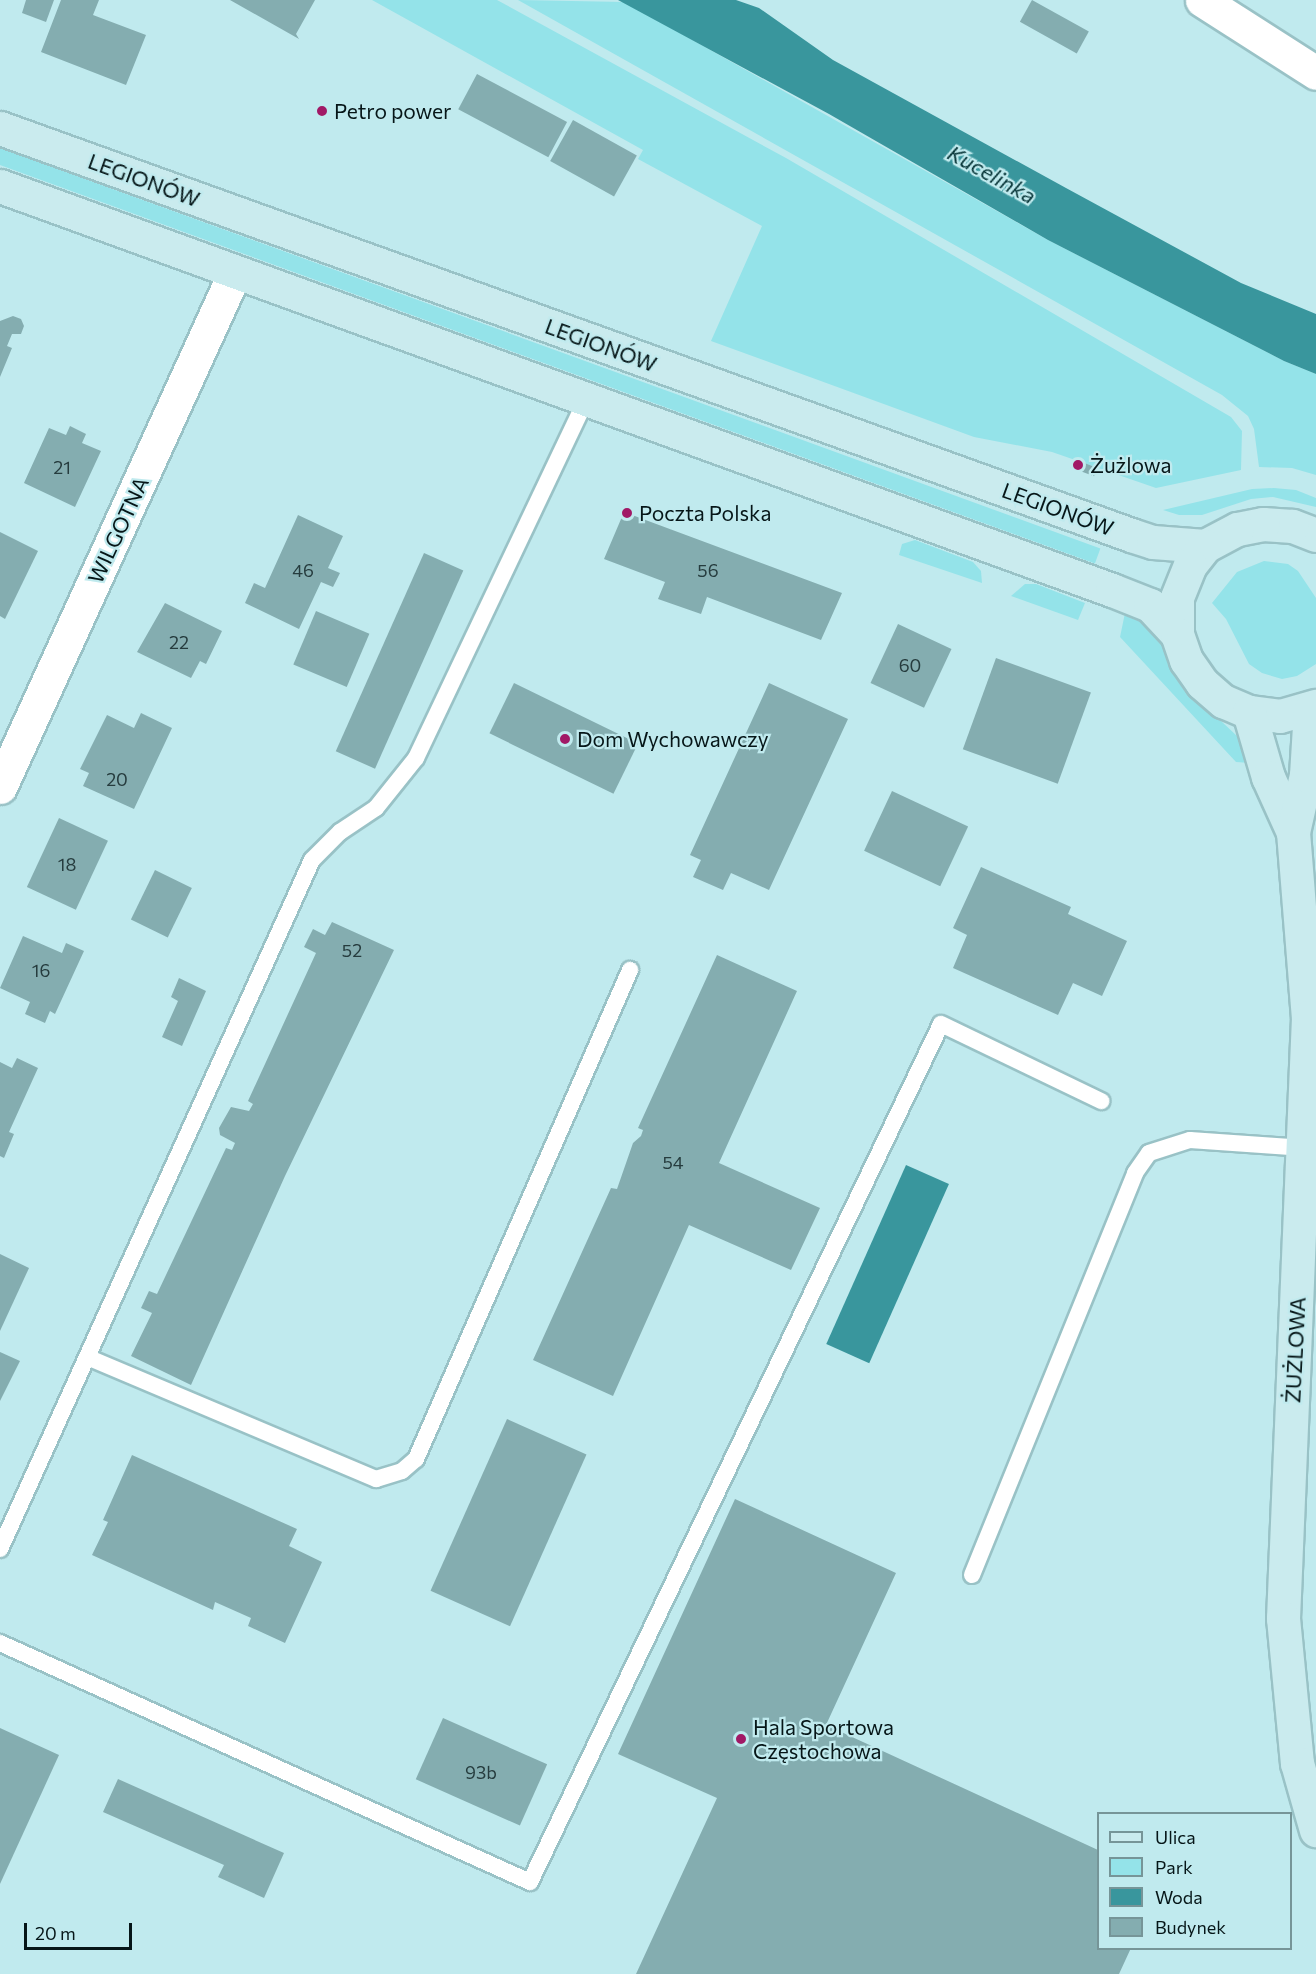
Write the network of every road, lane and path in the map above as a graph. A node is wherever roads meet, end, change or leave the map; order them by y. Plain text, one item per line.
1 (1202, 0) edge
2 (1316, 74) edge
3 (0, 128) edge
4 (0, 186) edge
5 (236, 272) junction
6 (586, 400) junction
7 (1316, 535) edge
8 (1205, 546) junction
9 (1178, 634) junction
10 (1313, 708) edge
11 (1249, 712) junction
12 (0, 787) edge
13 (1293, 832) junction
14 (630, 970) dead end
15 (1101, 1101) dead end
16 (1305, 1148) junction
17 (87, 1357) junction
18 (0, 1549) edge
19 (972, 1575) dead end
20 (0, 1642) edge
21 (1316, 1830) edge

1 - 2 street
3 - 8 street, LEGIONÓW
4 - 5 street
5 - 6 street
5 - 12 street, WILGOTNA
6 - 9 street
6 - 17 lane
7 - 8 street
8 - 9 street
9 - 11 street
10 - 11 street
10 - 13 street, ŻUŻLOWA
11 - 13 street, ŻUŻLOWA
13 - 16 street, ŻUŻLOWA
14 - 17 lane
15 - 20 lane
16 - 19 lane
16 - 21 street, ŻUŻLOWA
17 - 18 lane

